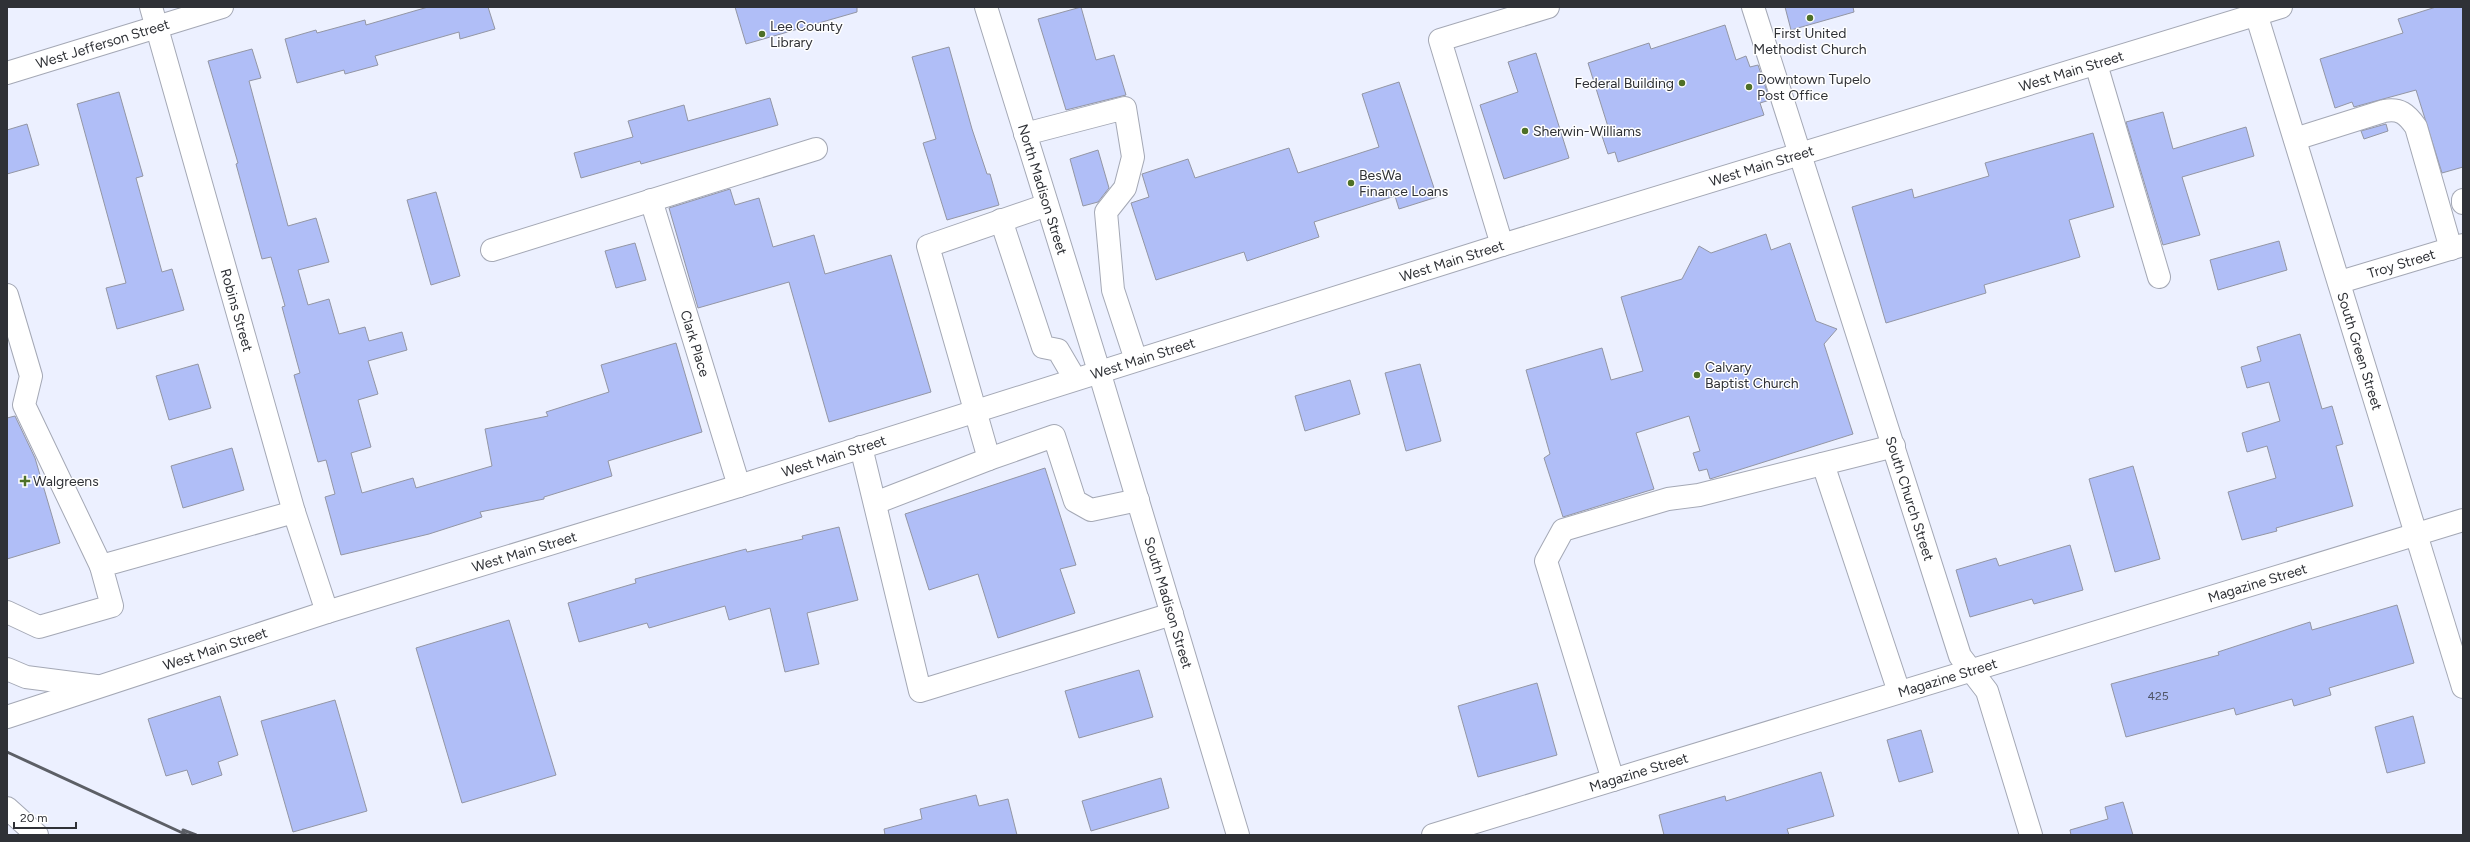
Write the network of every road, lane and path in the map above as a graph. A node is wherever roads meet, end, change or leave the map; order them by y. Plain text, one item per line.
1 (222, 7) edge
2 (986, 7) edge
3 (1548, 7) edge
4 (1753, 7) edge
5 (2281, 7) edge
6 (2255, 11) edge
7 (154, 17) edge
8 (2096, 64) junction
9 (7, 73) edge
10 (1025, 134) junction
11 (2295, 139) junction
12 (816, 149) dead end
13 (1802, 155) junction
14 (651, 200) junction
15 (1048, 205) junction
16 (1001, 220) junction
17 (1502, 245) junction
18 (2457, 247) edge
19 (492, 250) dead end
20 (2159, 277) dead end
21 (2340, 282) junction
22 (7, 295) edge
23 (1136, 360) junction
24 (1099, 371) junction
25 (1075, 379) junction
26 (16, 407) edge
27 (975, 411) junction
28 (1894, 446) junction
29 (861, 447) junction
30 (989, 459) junction
31 (1823, 464) junction
32 (739, 486) junction
33 (1138, 500) junction
34 (875, 503) junction
35 (294, 512) junction
36 (2463, 520) edge
37 (2417, 534) junction
38 (100, 566) junction
39 (7, 612) edge
40 (327, 612) junction
41 (1172, 614) junction
42 (7, 669) edge
43 (1972, 671) junction
44 (103, 687) junction
45 (2463, 687) edge
46 (1899, 692) junction
47 (7, 716) edge
48 (1613, 780) junction
49 (7, 808) edge
50 (37, 835) edge
51 (1238, 835) edge
52 (1433, 835) edge
53 (2031, 835) edge

1 - 7 street, West Jefferson Street
2 - 10 street, North Madison Street
3 - 17 street
4 - 13 street, South Church Street
5 - 6 street, West Main Street
6 - 8 street, West Main Street
6 - 11 street, South Green Street
7 - 9 street, West Jefferson Street
7 - 35 street, Robins Street
8 - 13 street, West Main Street
8 - 20 street
10 - 15 street, North Madison Street
10 - 23 street
11 - 18 street
11 - 21 street, South Green Street
12 - 14 street
13 - 17 street, West Main Street
13 - 28 street, South Church Street
14 - 19 street
14 - 32 street, Clark Place
15 - 16 street
15 - 24 street, North Madison Street
16 - 25 street
16 - 27 street
17 - 23 street, West Main Street
18 - 21 street, Troy Street
21 - 37 street, South Green Street
22 - 26 street
23 - 24 street, West Main Street
24 - 25 street, West Main Street
24 - 33 street, South Madison Street
25 - 27 street, West Main Street
26 - 38 street
27 - 29 street, West Main Street
27 - 30 street
28 - 31 street
28 - 43 street, South Church Street
29 - 32 street, West Main Street
29 - 34 street
30 - 33 street
30 - 34 street
31 - 46 street
31 - 48 street
32 - 40 street, West Main Street
33 - 41 street, South Madison Street
34 - 41 street
35 - 38 street
35 - 40 street, Robins Street
36 - 37 street, Magazine Street
37 - 43 street, Magazine Street
37 - 45 street, South Green Street
38 - 39 street
40 - 44 street, West Main Street
41 - 51 street, South Madison Street
42 - 44 street
43 - 46 street, Magazine Street
43 - 53 street, South Church Street
44 - 47 street, West Main Street
46 - 48 street, Magazine Street
48 - 52 street, Magazine Street
49 - 50 street

